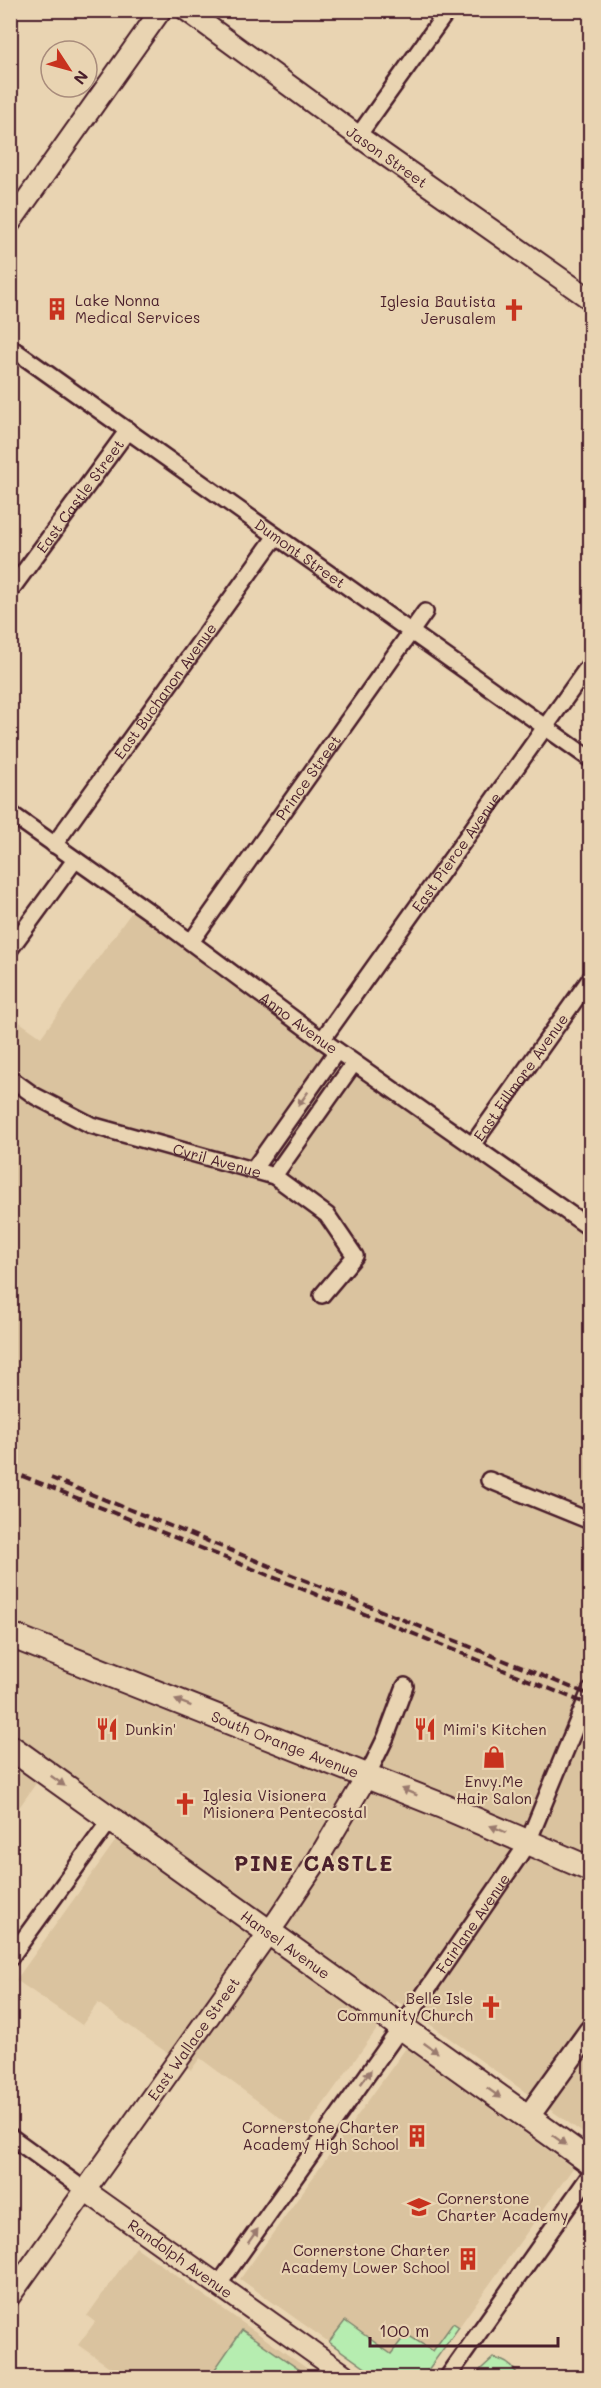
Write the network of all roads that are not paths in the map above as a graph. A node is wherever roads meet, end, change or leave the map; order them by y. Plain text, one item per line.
1 (161, 10) edge
2 (186, 10) edge
3 (448, 10) edge
4 (358, 136) junction
5 (10, 223) edge
6 (591, 299) edge
7 (10, 347) edge
8 (128, 430) junction
9 (276, 536) junction
10 (10, 591) edge
11 (425, 612) dead end
12 (411, 632) junction
13 (591, 664) edge
14 (546, 727) junction
15 (591, 759) edge
16 (10, 813) edge
17 (54, 844) junction
18 (75, 860) junction
19 (191, 942) junction
20 (10, 949) edge
21 (591, 979) edge
22 (322, 1040) junction
23 (337, 1051) junction
24 (354, 1063) junction
25 (320, 1074) junction
26 (10, 1078) edge
27 (340, 1084) junction
28 (473, 1144) junction
29 (253, 1170) junction
30 (274, 1176) junction
31 (591, 1228) edge
32 (322, 1294) dead end
33 (489, 1480) dead end
34 (591, 1521) edge
35 (10, 1635) edge
36 (405, 1686) dead end
37 (591, 1691) edge
38 (10, 1747) edge
39 (367, 1776) junction
40 (111, 1819) junction
41 (528, 1842) junction
42 (591, 1869) edge
43 (270, 1932) junction
44 (10, 1958) edge
45 (402, 2026) junction
46 (591, 2031) edge
47 (528, 2117) junction
48 (10, 2136) edge
49 (591, 2162) edge
50 (591, 2175) edge
51 (86, 2191) junction
52 (219, 2284) junction
53 (10, 2296) edge
54 (349, 2378) edge
55 (447, 2378) edge

1 - 5 street
2 - 4 street, Jason Street
3 - 4 street
4 - 6 street, Jason Street
7 - 8 street, Dumont Street
8 - 9 street, Dumont Street
8 - 10 street, East Castle Street
9 - 12 street, Dumont Street
9 - 17 street, East Buchanon Avenue
11 - 12 street, Prince Street
12 - 14 street, Dumont Street
12 - 19 street, Prince Street
13 - 14 street, East Pierce Avenue
14 - 15 street, Dumont Street
14 - 22 street, East Pierce Avenue
16 - 17 street, Anno Avenue
17 - 18 street, Anno Avenue
18 - 19 street, Anno Avenue
18 - 20 street
19 - 22 street, Anno Avenue
21 - 28 street, East Fillmore Avenue
22 - 23 street, Anno Avenue
23 - 24 street, Anno Avenue
23 - 25 street
24 - 27 street
24 - 28 street, Anno Avenue
25 - 27 street
25 -> 29 street
26 - 29 street, Cyril Avenue
27 - 30 street
28 - 31 street, Anno Avenue
29 - 30 street, Cyril Avenue
30 - 32 street, Cyril Avenue
33 - 34 street
39 -> 35 main road, South Orange Avenue
36 - 39 street
37 - 41 street, Fairlane Avenue
38 -> 40 main road, Hansel Avenue
41 -> 39 main road, South Orange Avenue
39 - 43 street, East Wallace Street
40 - 43 main road, Hansel Avenue
40 - 44 street
41 - 42 main road, South Orange Avenue
41 - 45 street, Fairlane Avenue
43 - 45 main road, Hansel Avenue
43 - 51 street, East Wallace Street
45 -> 47 main road, Hansel Avenue
52 -> 45 street, Fairlane Avenue
46 - 47 main road
47 -> 49 main road, Hansel Avenue
48 - 51 street, Randolph Avenue
50 - 55 street
51 - 52 street, Randolph Avenue
51 - 53 street, East Wallace Street
52 - 54 street, Randolph Avenue

